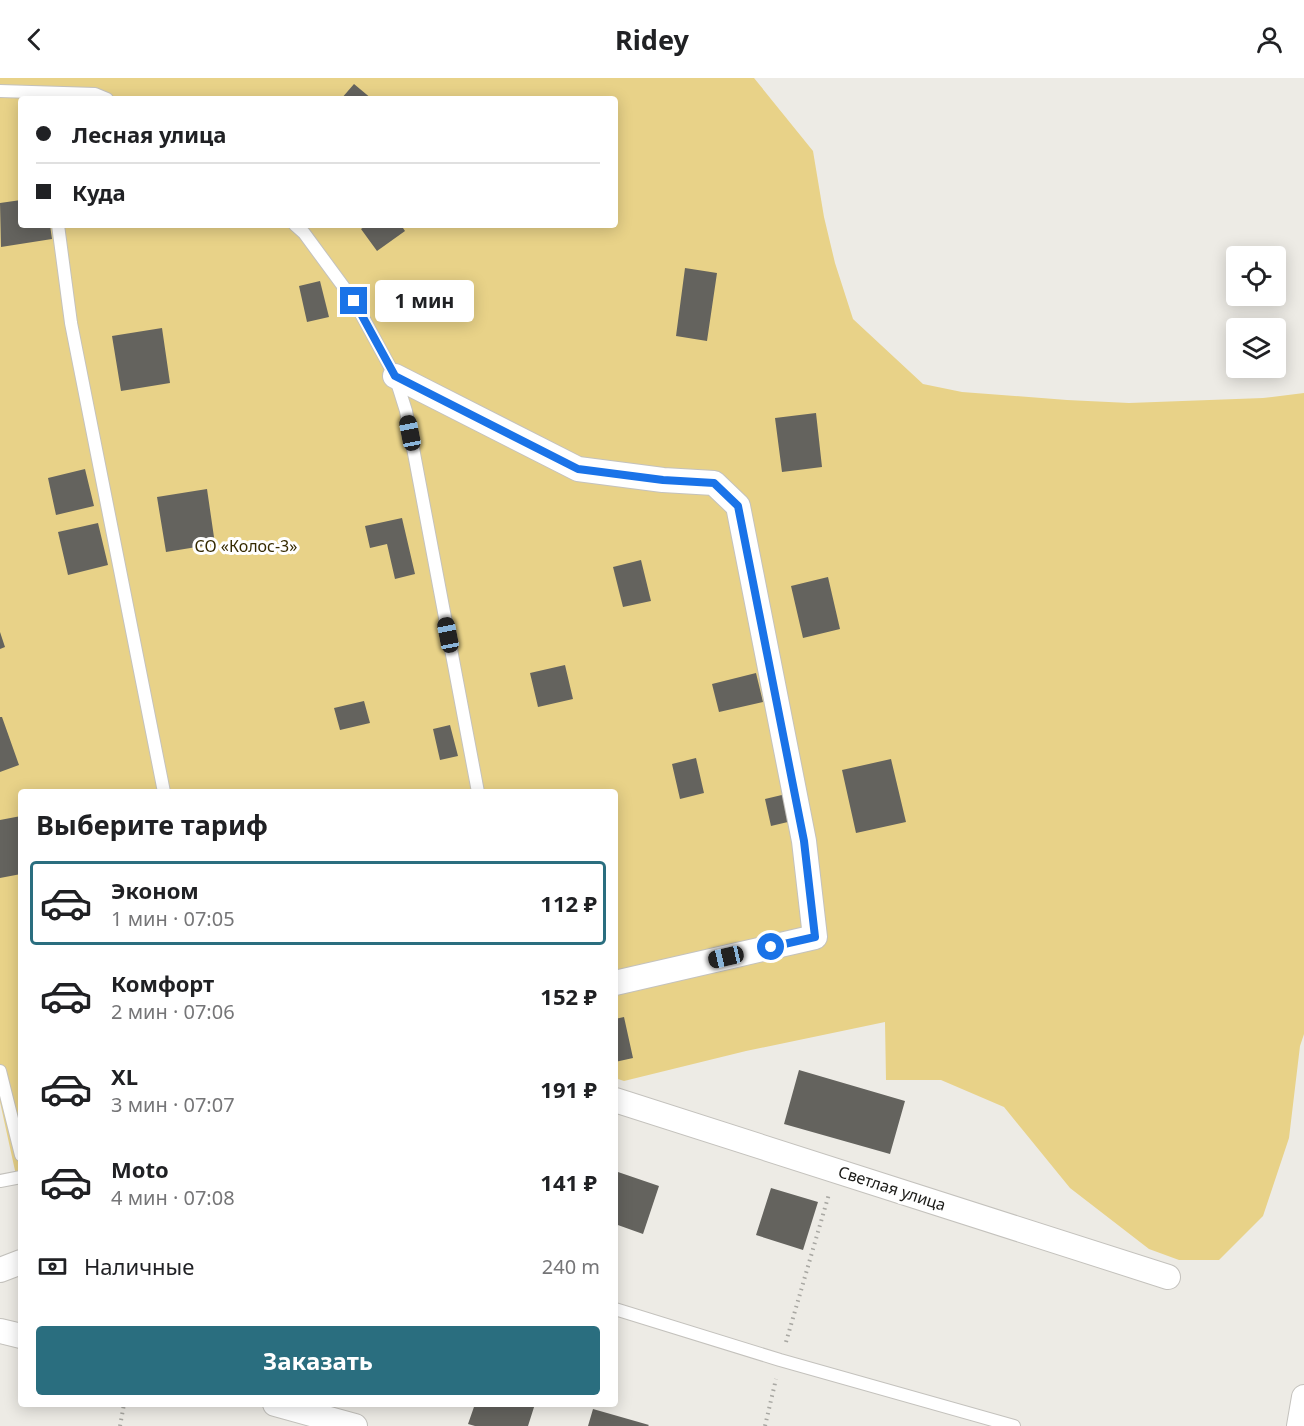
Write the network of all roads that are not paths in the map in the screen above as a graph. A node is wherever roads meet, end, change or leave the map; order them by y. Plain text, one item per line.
1 (0, 91) edge
2 (40, 95) edge
3 (99, 96) edge
4 (58, 228) edge
5 (298, 228) edge
6 (395, 376) junction
7 (163, 789) edge
8 (477, 789) edge
9 (618, 981) edge
10 (0, 1071) edge
11 (618, 1101) edge
12 (18, 1143) edge
13 (18, 1178) edge
14 (0, 1181) edge
15 (18, 1263) edge
16 (0, 1270) edge
17 (1168, 1277) dead end
18 (618, 1310) edge
19 (0, 1331) edge
20 (18, 1335) edge
21 (1304, 1397) edge
22 (286, 1407) edge
23 (355, 1426) edge
24 (1014, 1426) edge
25 (1299, 1426) edge

1 - 2 lane
2 - 3 lane
4 - 7 lane
5 - 6 lane
6 - 8 lane
6 - 9 street
10 - 12 lane
11 - 17 street, Светлая улица
13 - 14 lane
15 - 16 street
18 - 24 lane
19 - 20 street
21 - 25 street
22 - 23 street

